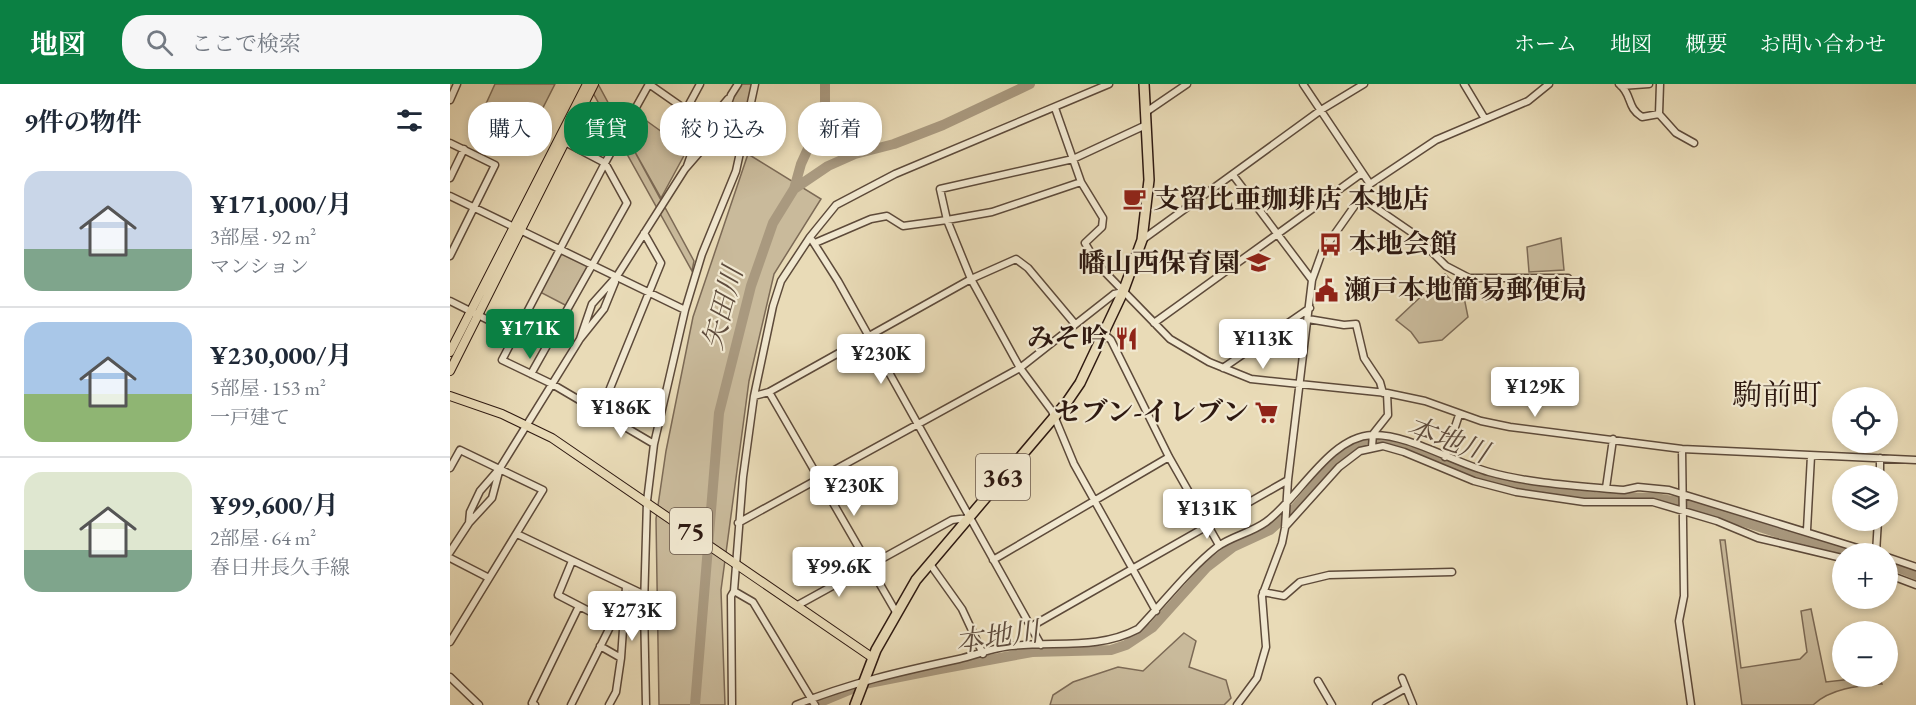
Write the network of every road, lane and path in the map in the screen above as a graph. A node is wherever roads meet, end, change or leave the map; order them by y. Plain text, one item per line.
1 (458, 84) edge
2 (587, 84) edge
3 (594, 84) edge
4 (649, 84) edge
5 (700, 84) edge
6 (738, 84) edge
7 (756, 84) edge
8 (1110, 84) edge
9 (1144, 84) edge
10 (1187, 84) edge
11 (1303, 84) edge
12 (1364, 84) edge
13 (1464, 84) edge
14 (1549, 84) edge
15 (1649, 84) edge
16 (1660, 84) edge
17 (1620, 85) edge
18 (731, 95) junction
19 (450, 100) edge
20 (585, 102) edge
21 (675, 102) edge
22 (690, 102) edge
23 (725, 102) edge
24 (728, 102) edge
25 (752, 102) edge
26 (1055, 108) junction
27 (1321, 110) junction
28 (1146, 112) junction
29 (1659, 114) junction
30 (1485, 119) junction
31 (1146, 125) junction
32 (450, 143) edge
33 (1694, 143) dead end
34 (564, 144) edge
35 (464, 149) junction
36 (592, 156) edge
37 (691, 156) edge
38 (697, 156) edge
39 (739, 156) edge
40 (1073, 159) junction
41 (605, 163) junction
42 (686, 169) junction
43 (1362, 173) junction
44 (1233, 175) junction
45 (450, 178) edge
46 (1081, 182) junction
47 (1370, 184) junction
48 (450, 196) edge
49 (1360, 197) junction
50 (475, 208) junction
51 (947, 220) junction
52 (517, 230) junction
53 (644, 233) junction
54 (1275, 234) junction
55 (810, 237) junction
56 (1142, 240) junction
57 (815, 243) junction
58 (561, 249) junction
59 (450, 256) edge
60 (593, 265) junction
61 (617, 276) junction
62 (1568, 278) dead end
63 (971, 279) junction
64 (1312, 280) junction
65 (650, 292) junction
66 (1123, 292) junction
67 (450, 302) edge
68 (1310, 308) junction
69 (685, 310) junction
70 (474, 314) junction
71 (1308, 319) junction
72 (1154, 323) junction
73 (1075, 324) junction
74 (1103, 333) junction
75 (516, 334) junction
76 (868, 335) junction
77 (580, 339) junction
78 (450, 352) edge
79 (1020, 368) junction
80 (1223, 368) junction
81 (450, 371) edge
82 (531, 374) junction
83 (552, 384) junction
84 (1299, 386) junction
85 (770, 392) junction
86 (1385, 393) junction
87 (450, 396) edge
88 (754, 396) junction
89 (600, 413) junction
90 (1460, 415) junction
91 (1054, 417) junction
92 (916, 424) junction
93 (527, 425) junction
94 (1373, 435) junction
95 (1613, 439) junction
96 (654, 444) junction
97 (1372, 447) junction
98 (1682, 449) junction
99 (1811, 456) junction
100 (1169, 457) junction
101 (1445, 457) junction
102 (1880, 458) junction
103 (1916, 460) edge
104 (1880, 465) edge
105 (450, 468) edge
106 (500, 468) junction
107 (819, 479) junction
108 (1288, 480) junction
109 (1606, 488) junction
110 (1682, 494) junction
111 (1093, 500) junction
112 (1287, 500) junction
113 (648, 502) junction
114 (1683, 512) junction
115 (968, 518) junction
116 (469, 523) junction
117 (738, 523) junction
118 (1210, 526) junction
119 (1285, 528) junction
120 (1807, 530) junction
121 (517, 534) junction
122 (1847, 543) edge
123 (1220, 545) junction
124 (450, 552) edge
125 (1832, 556) edge
126 (450, 558) edge
127 (993, 560) junction
128 (572, 561) junction
129 (734, 561) junction
130 (1898, 561) edge
131 (930, 564) junction
132 (1916, 567) edge
133 (869, 568) junction
134 (1132, 570) junction
135 (1452, 572) dead end
136 (489, 578) junction
137 (1898, 578) edge
138 (1916, 585) edge
139 (627, 586) junction
140 (734, 591) junction
141 (1263, 592) junction
142 (645, 595) junction
143 (798, 605) junction
144 (579, 606) junction
145 (1156, 611) junction
146 (896, 612) junction
147 (1032, 626) junction
148 (450, 642) edge
149 (1041, 645) junction
150 (600, 646) junction
151 (983, 654) junction
152 (621, 658) junction
153 (873, 658) junction
154 (450, 677) edge
155 (1402, 678) dead end
156 (863, 681) junction
157 (1318, 681) dead end
158 (1406, 688) junction
159 (473, 699) junction
160 (813, 702) edge
161 (467, 705) edge
162 (479, 705) edge
163 (535, 705) edge
164 (571, 705) edge
165 (609, 705) edge
166 (646, 705) edge
167 (732, 705) edge
168 (796, 705) edge
169 (855, 705) edge
170 (1237, 705) edge
171 (1332, 705) edge
172 (1376, 705) edge
173 (1413, 705) edge
174 (1691, 705) edge

1 - 19 street
2 - 52 main road
3 - 20 main road
4 - 21 street
4 - 41 street
5 - 22 street
6 - 18 street
7 - 25 street
8 - 26 street
9 - 28 highway, 363
10 - 28 street
11 - 27 street
12 - 27 street
13 - 30 street
14 - 30 street
15 - 17 street
16 - 29 street
17 - 29 street
18 - 23 street
18 - 24 street
26 - 40 street
26 - 55 street
27 - 43 street
27 - 44 street
28 - 31 highway, 363
29 - 33 street
30 - 47 street
31 - 40 street
31 - 56 highway, 363
32 - 35 street
34 - 52 main road
35 - 45 street
35 - 50 street
36 - 41 street
37 - 42 street
38 - 42 street
39 - 69 street
40 - 46 street
40 - 51 street
41 - 58 street
41 - 60 street
42 - 53 street
43 - 47 street
43 - 54 street
44 - 54 street
44 - 56 street
46 - 51 street
46 - 66 street
47 - 49 street
48 - 50 street
49 - 62 street
49 - 64 street
50 - 52 street
50 - 59 street
51 - 57 street
51 - 63 street
52 - 58 street
52 - 70 main road
53 - 61 street
53 - 65 street
54 - 64 street
54 - 72 street
55 - 57 street
55 - 88 street
56 - 66 highway, 363
57 - 76 street
58 - 60 street
58 - 75 street
60 - 61 street
60 - 82 street
61 - 65 street
61 - 77 street
61 - 77 street
63 - 73 street
63 - 76 street
63 - 79 street
64 - 68 street
65 - 69 street
65 - 89 street
66 - 72 street
66 - 73 street
66 - 74 highway, 363
67 - 70 street
68 - 71 street
68 - 80 street
69 - 96 street
70 - 75 street
70 - 78 main road
70 - 81 main road
71 - 84 street
71 - 86 street
72 - 80 street
73 - 79 street
74 - 91 highway, 363
74 - 100 street
75 - 82 street
76 - 85 street
76 - 92 street
77 - 83 street
79 - 91 street
79 - 92 street
80 - 84 street
82 - 83 street
83 - 89 street
83 - 93 street
84 - 86 street
84 - 108 street
85 - 88 street
85 - 107 street
86 - 90 street
86 - 94 street
87 - 93 main road, 75
88 - 117 street
89 - 96 street
90 - 95 street
90 - 101 street
91 - 111 street
91 - 115 highway, 363
92 - 107 street
92 - 115 street
93 - 106 street
93 - 113 main road, 75
94 - 97 street
94 - 101 street
94 - 112 street
95 - 98 street
95 - 109 street
96 - 113 street
97 - 114 street
97 - 119 street
98 - 99 street
98 - 110 street
99 - 102 street
99 - 120 street
100 - 111 street
100 - 118 street
101 - 109 street
102 - 103 street
102 - 104 street
105 - 106 street
106 - 116 street
106 - 116 street
106 - 121 street
107 - 117 street
107 - 133 street
108 - 112 street
108 - 118 street
109 - 110 street
110 - 114 street
110 - 120 street
111 - 127 street
111 - 134 street
112 - 119 street
112 - 123 street
113 - 129 main road, 75
113 - 142 street
114 - 125 street
114 - 174 street
115 - 127 street
115 - 131 highway, 363
115 - 133 street
116 - 124 street
117 - 129 street
118 - 123 street
118 - 134 street
119 - 141 street
120 - 122 street
121 - 128 street
121 - 136 street
123 - 145 street
126 - 136 street
127 - 147 street
128 - 139 street
128 - 144 street
129 - 140 street
129 - 143 main road, 75
130 - 132 street
131 - 146 highway, 363
131 - 151 street
133 - 143 street
133 - 146 street
134 - 145 street
134 - 147 street
135 - 141 street
136 - 148 street
137 - 138 street
139 - 142 street
139 - 152 street
140 - 160 street
140 - 167 street
141 - 170 street
142 - 166 street
143 - 153 main road, 75
144 - 150 street
144 - 163 street
145 - 149 street
146 - 153 highway, 363
147 - 149 street
149 - 151 street
150 - 152 street
150 - 164 street
151 - 156 street
152 - 165 street
153 - 156 highway, 363
154 - 159 street
155 - 158 street
156 - 160 street
156 - 169 highway, 363
157 - 171 street
158 - 172 street
158 - 173 street
159 - 161 street
159 - 162 street
160 - 168 street

